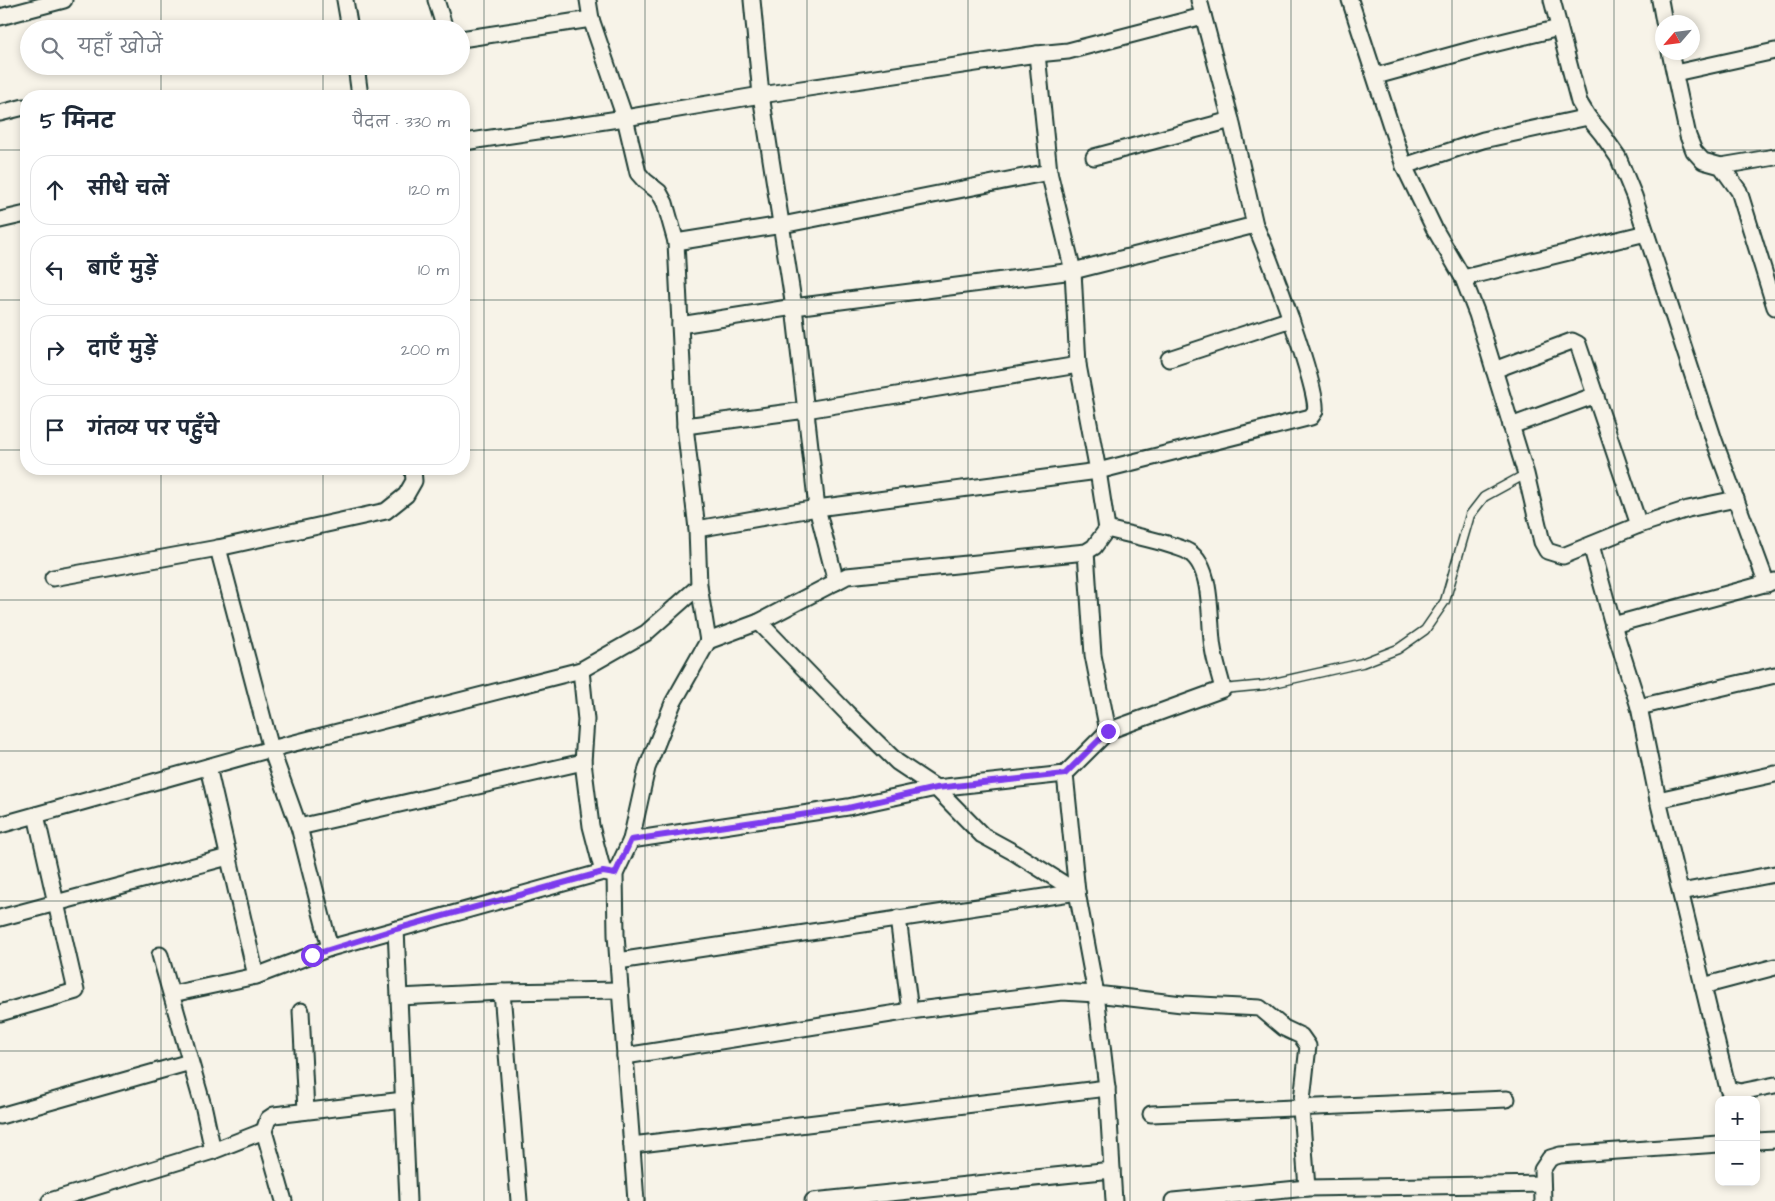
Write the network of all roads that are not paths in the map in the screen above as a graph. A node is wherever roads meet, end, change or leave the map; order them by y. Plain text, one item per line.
1 (64, 0) edge
2 (345, 0) edge
3 (436, 0) edge
4 (588, 0) edge
5 (752, 0) edge
6 (1199, 0) edge
7 (1350, 0) edge
8 (1552, 0) edge
9 (1660, 0) edge
10 (1663, 15) edge
11 (1203, 16) junction
12 (0, 17) edge
13 (591, 19) junction
14 (348, 20) edge
15 (442, 20) edge
16 (1559, 28) junction
17 (470, 38) edge
18 (1775, 51) edge
19 (1037, 54) junction
20 (1672, 60) edge
21 (1675, 73) junction
22 (357, 75) edge
23 (1376, 76) junction
24 (359, 90) edge
25 (761, 95) junction
26 (20, 108) edge
27 (0, 114) edge
28 (1588, 117) junction
29 (625, 118) junction
30 (1231, 120) junction
31 (470, 141) edge
32 (1775, 156) edge
33 (1094, 157) dead end
34 (1404, 166) junction
35 (1721, 166) junction
36 (1049, 172) junction
37 (20, 215) edge
38 (0, 220) edge
39 (782, 224) junction
40 (1255, 225) junction
41 (1646, 234) junction
42 (676, 242) junction
43 (1072, 271) junction
44 (1463, 278) junction
45 (794, 307) junction
46 (1775, 307) edge
47 (1291, 319) junction
48 (680, 325) junction
49 (1169, 359) dead end
50 (1078, 365) junction
51 (1494, 370) junction
52 (1596, 395) junction
53 (806, 410) junction
54 (685, 426) junction
55 (1511, 426) junction
56 (1098, 470) junction
57 (1526, 474) junction
58 (414, 475) edge
59 (1736, 499) junction
60 (817, 508) junction
61 (1639, 525) junction
62 (697, 529) junction
63 (1107, 529) junction
64 (1591, 545) junction
65 (218, 548) junction
66 (1086, 552) junction
67 (52, 578) dead end
68 (836, 582) junction
69 (1771, 582) edge
70 (699, 586) junction
71 (759, 622) junction
72 (1613, 625) junction
73 (708, 641) junction
74 (581, 670) junction
75 (1775, 675) edge
76 (1223, 689) junction
77 (1639, 707) junction
78 (1108, 731) junction
79 (271, 749) junction
80 (582, 762) junction
81 (208, 767) junction
82 (1065, 774) junction
83 (1775, 774) edge
84 (936, 788) junction
85 (1658, 800) junction
86 (36, 815) junction
87 (0, 825) edge
88 (299, 827) junction
89 (631, 840) junction
90 (228, 857) junction
91 (609, 873) junction
92 (1775, 874) edge
93 (1077, 892) junction
94 (1681, 892) junction
95 (56, 903) junction
96 (0, 918) edge
97 (898, 918) junction
98 (396, 929) junction
99 (330, 948) junction
100 (160, 955) dead end
101 (618, 961) junction
102 (1775, 967) edge
103 (256, 976) junction
104 (1703, 986) junction
105 (620, 990) junction
106 (502, 992) junction
107 (172, 994) junction
108 (1096, 994) junction
109 (399, 997) junction
110 (301, 1011) dead end
111 (910, 1011) junction
112 (0, 1013) edge
113 (625, 1056) junction
114 (190, 1062) junction
115 (1775, 1084) edge
116 (1107, 1088) junction
117 (1507, 1099) dead end
118 (404, 1100) junction
119 (1301, 1108) junction
120 (306, 1111) junction
121 (1151, 1114) dead end
122 (0, 1116) edge
123 (264, 1131) junction
124 (1775, 1140) edge
125 (1760, 1141) edge
126 (1715, 1144) edge
127 (632, 1145) junction
128 (213, 1151) junction
129 (1112, 1170) junction
130 (1542, 1184) junction
131 (1307, 1188) junction
132 (50, 1201) edge
133 (284, 1201) edge
134 (408, 1201) edge
135 (519, 1201) edge
136 (636, 1201) edge
137 (814, 1201) edge
138 (1114, 1201) edge
139 (1174, 1201) edge
140 (1543, 1201) edge

1 - 12 street
2 - 14 street
3 - 15 street
4 - 13 street
5 - 25 street
6 - 11 street
7 - 23 street
8 - 16 street
9 - 10 street
11 - 19 street
11 - 30 street
13 - 17 street
13 - 29 street
16 - 23 street
16 - 28 street
18 - 21 street
19 - 25 street
19 - 36 street
20 - 21 street
21 - 35 street
22 - 24 street
23 - 34 street
25 - 29 street
25 - 39 street
26 - 27 street
28 - 34 street
28 - 41 street
29 - 31 street
29 - 42 street
30 - 33 street
30 - 40 street
32 - 35 street
34 - 44 street
35 - 46 street
36 - 39 street
36 - 43 street
37 - 38 street
39 - 42 street
39 - 45 street
40 - 43 street
40 - 47 street
41 - 44 street
41 - 59 street
42 - 48 street
43 - 45 street
43 - 50 street
44 - 51 street
45 - 48 street
45 - 53 street
47 - 49 street
47 - 56 street
48 - 54 street
50 - 53 street
50 - 56 street
51 - 52 street
51 - 55 street
52 - 55 street
52 - 61 street
53 - 54 street
53 - 60 street
54 - 62 street
55 - 57 street
56 - 60 street
56 - 63 street
57 - 64 street
57 - 76 lane
58 - 65 street
59 - 61 street
59 - 69 street
60 - 62 street
60 - 68 street
61 - 64 street
62 - 70 street
63 - 66 street
63 - 76 street
64 - 72 street
65 - 67 street
65 - 79 street
66 - 68 street
66 - 78 street
68 - 71 street
69 - 72 street
70 - 73 street
70 - 74 street
71 - 73 street
71 - 84 street
72 - 77 street
73 - 89 street
74 - 79 street
74 - 80 street
75 - 77 street
76 - 78 street
77 - 85 street
78 - 82 street
79 - 81 street
79 - 88 street
80 - 88 street
80 - 91 street
81 - 86 street
81 - 90 street
82 - 84 street
82 - 93 street
83 - 85 street
84 - 89 street
84 - 93 street
85 - 94 street
86 - 87 street
86 - 95 street
88 - 99 street
89 - 91 street
90 - 95 street
90 - 103 street
91 - 98 street
91 - 101 street
92 - 94 street
93 - 97 street
93 - 108 street
94 - 104 street
95 - 96 street
95 - 112 street
97 - 101 street
97 - 111 street
98 - 99 street
98 - 109 street
99 - 103 street
100 - 107 street
101 - 105 street
102 - 104 street
103 - 107 street
104 - 115 street
105 - 106 street
105 - 113 street
106 - 109 street
106 - 135 street
107 - 114 street
108 - 111 street
108 - 116 street
108 - 119 street
109 - 118 street
110 - 120 street
111 - 113 street
113 - 127 street
114 - 122 street
114 - 128 street
116 - 127 street
116 - 129 street
117 - 119 street
118 - 120 street
118 - 134 street
119 - 121 street
119 - 131 street
120 - 123 street
123 - 128 street
123 - 133 street
124 - 125 street
126 - 130 street
127 - 136 street
128 - 132 street
129 - 137 street
129 - 138 street
130 - 131 street
130 - 140 street
131 - 139 street

